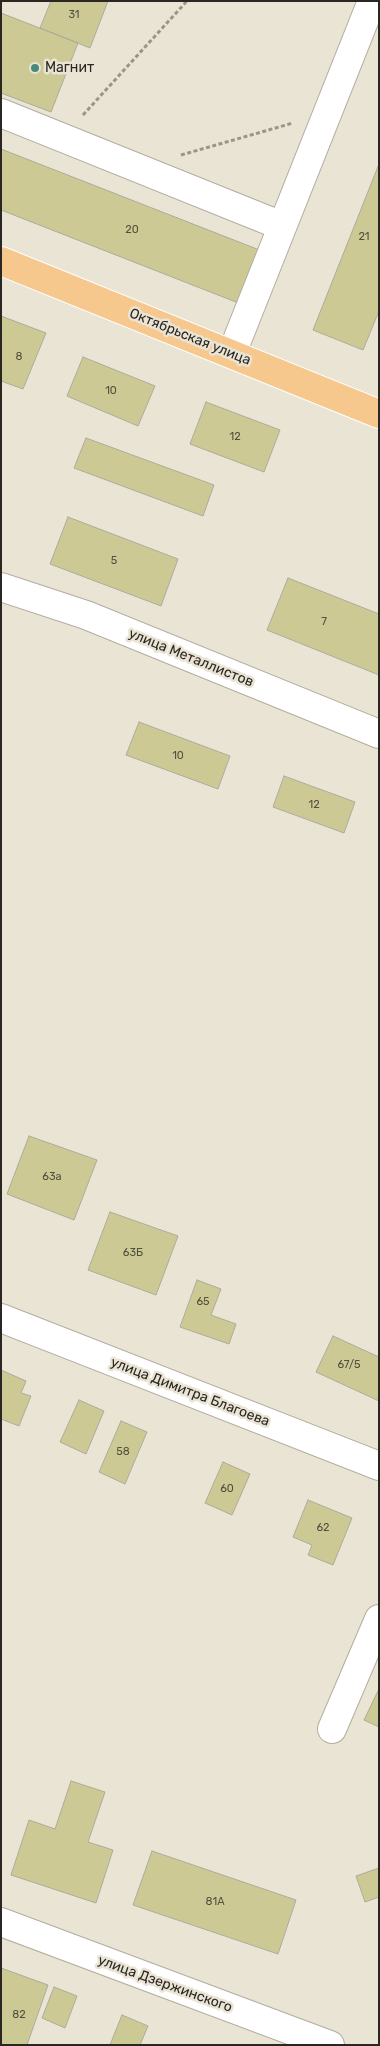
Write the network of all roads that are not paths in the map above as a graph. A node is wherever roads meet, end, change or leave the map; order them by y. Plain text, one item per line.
1 (372, 1) edge
2 (1, 113) edge
3 (282, 226) junction
4 (1, 261) edge
5 (232, 353) junction
6 (379, 414) edge
7 (1, 587) edge
8 (379, 734) edge
9 (1, 1318) edge
10 (379, 1466) edge
11 (379, 1619) edge
12 (332, 1729) dead end
13 (1, 1922) edge
14 (330, 2045) edge

1 - 3 street
2 - 3 street
3 - 5 street
4 - 5 main road, Октябрьская улица
5 - 6 main road, Октябрьская улица
7 - 8 street, улица Металлистов
9 - 10 street, улица Димитра Благоева
11 - 12 street
13 - 14 street, улица Дзержинского

